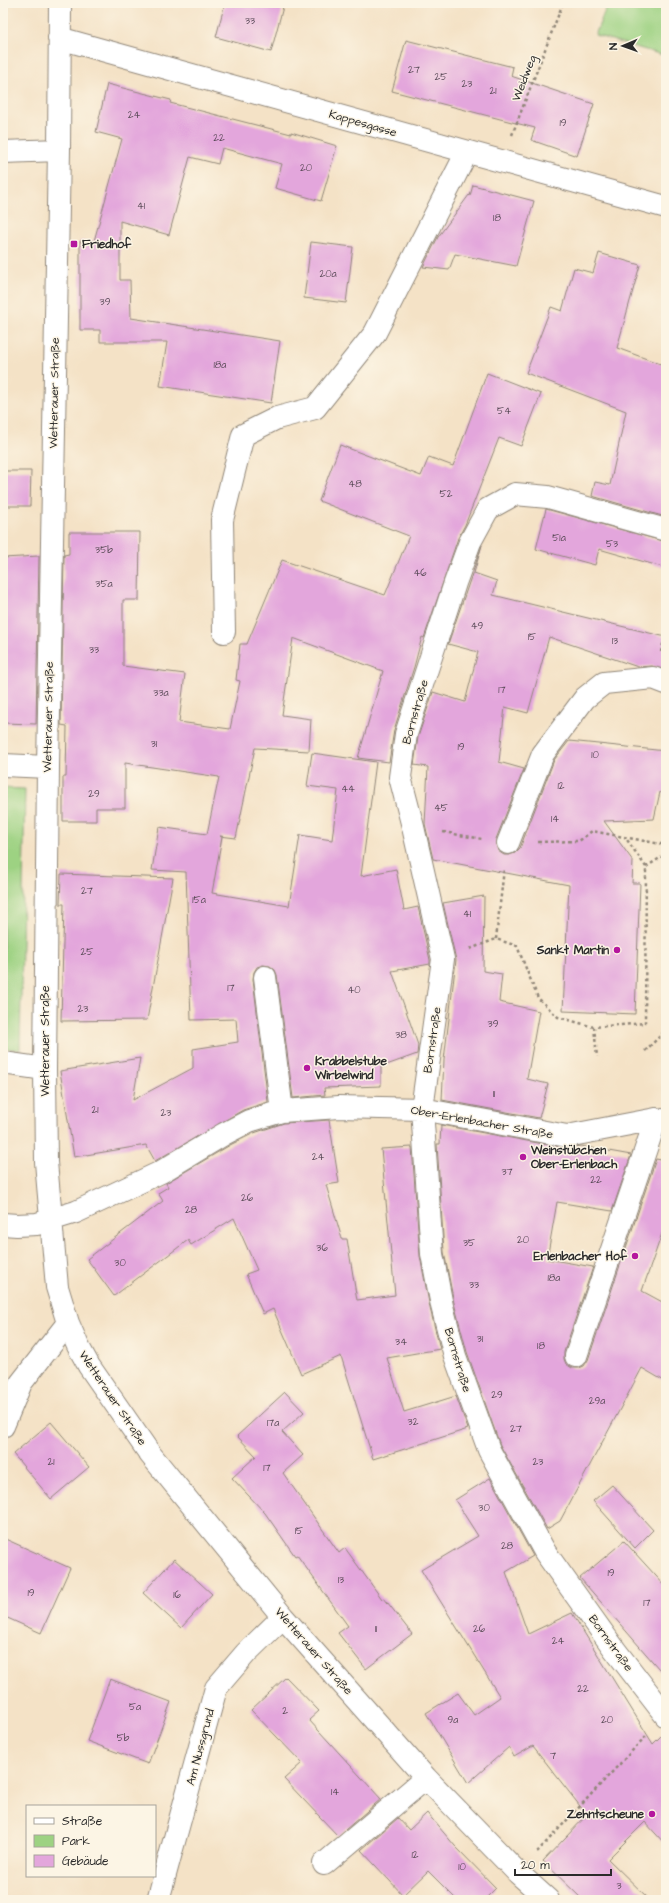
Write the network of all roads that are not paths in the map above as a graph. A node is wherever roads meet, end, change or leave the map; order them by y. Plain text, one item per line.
1 (60, 3) edge
2 (59, 38) junction
3 (59, 150) junction
4 (3, 152) edge
5 (467, 152) junction
6 (666, 207) edge
7 (666, 530) edge
8 (224, 632) dead end
9 (666, 682) edge
10 (3, 765) edge
11 (48, 766) junction
12 (508, 843) road end
13 (265, 977) dead end
14 (3, 1063) edge
15 (45, 1069) junction
16 (422, 1109) junction
17 (282, 1111) junction
18 (661, 1120) edge
19 (50, 1220) junction
20 (3, 1224) edge
21 (68, 1323) junction
22 (576, 1356) dead end
23 (3, 1426) edge
24 (283, 1617) junction
25 (666, 1715) edge
26 (426, 1778) junction
27 (324, 1864) dead end
28 (158, 1900) edge
29 (548, 1900) edge

1 - 2 street, Wetterauer Straße
2 - 3 street, Wetterauer Straße
2 - 5 street, Kappesgasse
3 - 4 street
3 - 11 street, Wetterauer Straße
5 - 6 street, Kappesgasse
5 - 8 street
7 - 16 street, Bornstraße
9 - 12 street
10 - 11 street
11 - 15 street, Wetterauer Straße
13 - 17 street
14 - 15 street
15 - 19 street, Wetterauer Straße
16 - 17 street, Ober-Erlenbacher Straße
16 - 18 street, Ober-Erlenbacher Straße
16 - 25 street, Bornstraße
17 - 19 street, Ober-Erlenbacher Straße
18 - 22 street, Ober-Erlenbacher Straße
19 - 20 street, Ober-Erlenbacher Straße
19 - 21 street, Wetterauer Straße
21 - 23 street
21 - 24 street, Wetterauer Straße
24 - 26 street, Wetterauer Straße
24 - 28 street, Am Nussgrund
26 - 27 street
26 - 29 street, Wetterauer Straße

